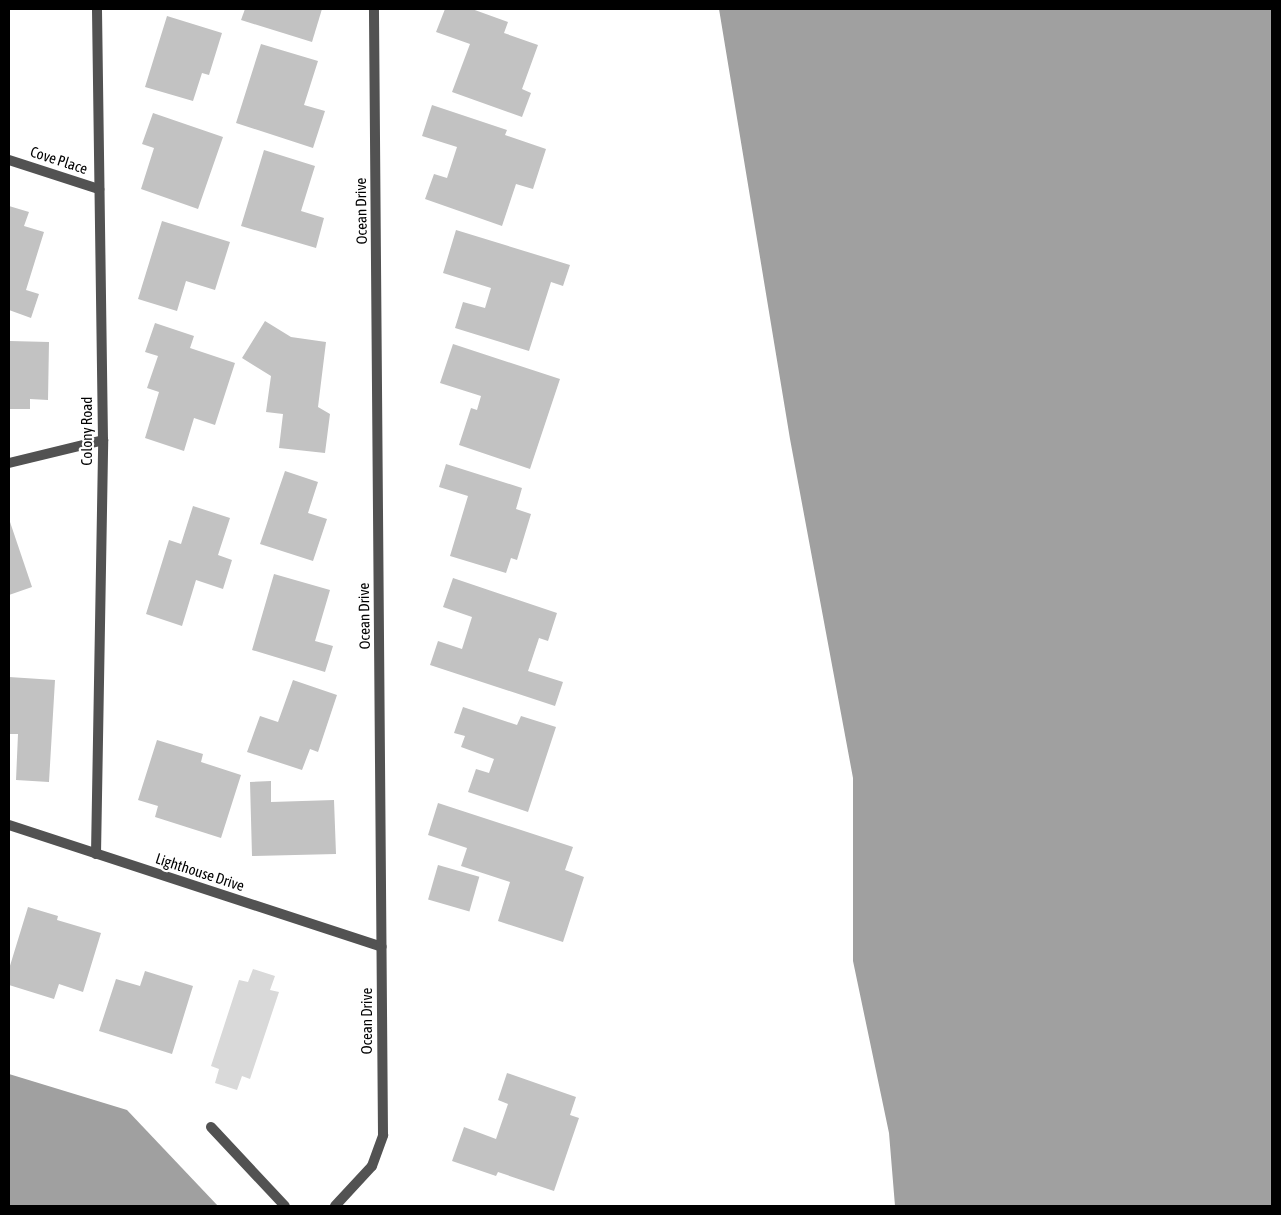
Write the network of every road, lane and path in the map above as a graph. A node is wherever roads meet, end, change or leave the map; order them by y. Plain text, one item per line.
1 (97, 9) edge
2 (374, 9) edge
3 (9, 160) edge
4 (100, 189) junction
5 (102, 440) junction
6 (9, 463) edge
7 (9, 825) edge
8 (96, 854) junction
9 (382, 947) junction
10 (211, 1127) dead end
11 (285, 1206) edge
12 (335, 1206) edge

1 - 4 street, Colony Road
2 - 9 street, Ocean Drive
3 - 4 street, Cove Place
4 - 5 street, Colony Road
5 - 6 street
5 - 8 street, Colony Road
7 - 8 street, Lighthouse Drive
8 - 9 street, Lighthouse Drive
9 - 12 street, Ocean Drive
10 - 11 street

